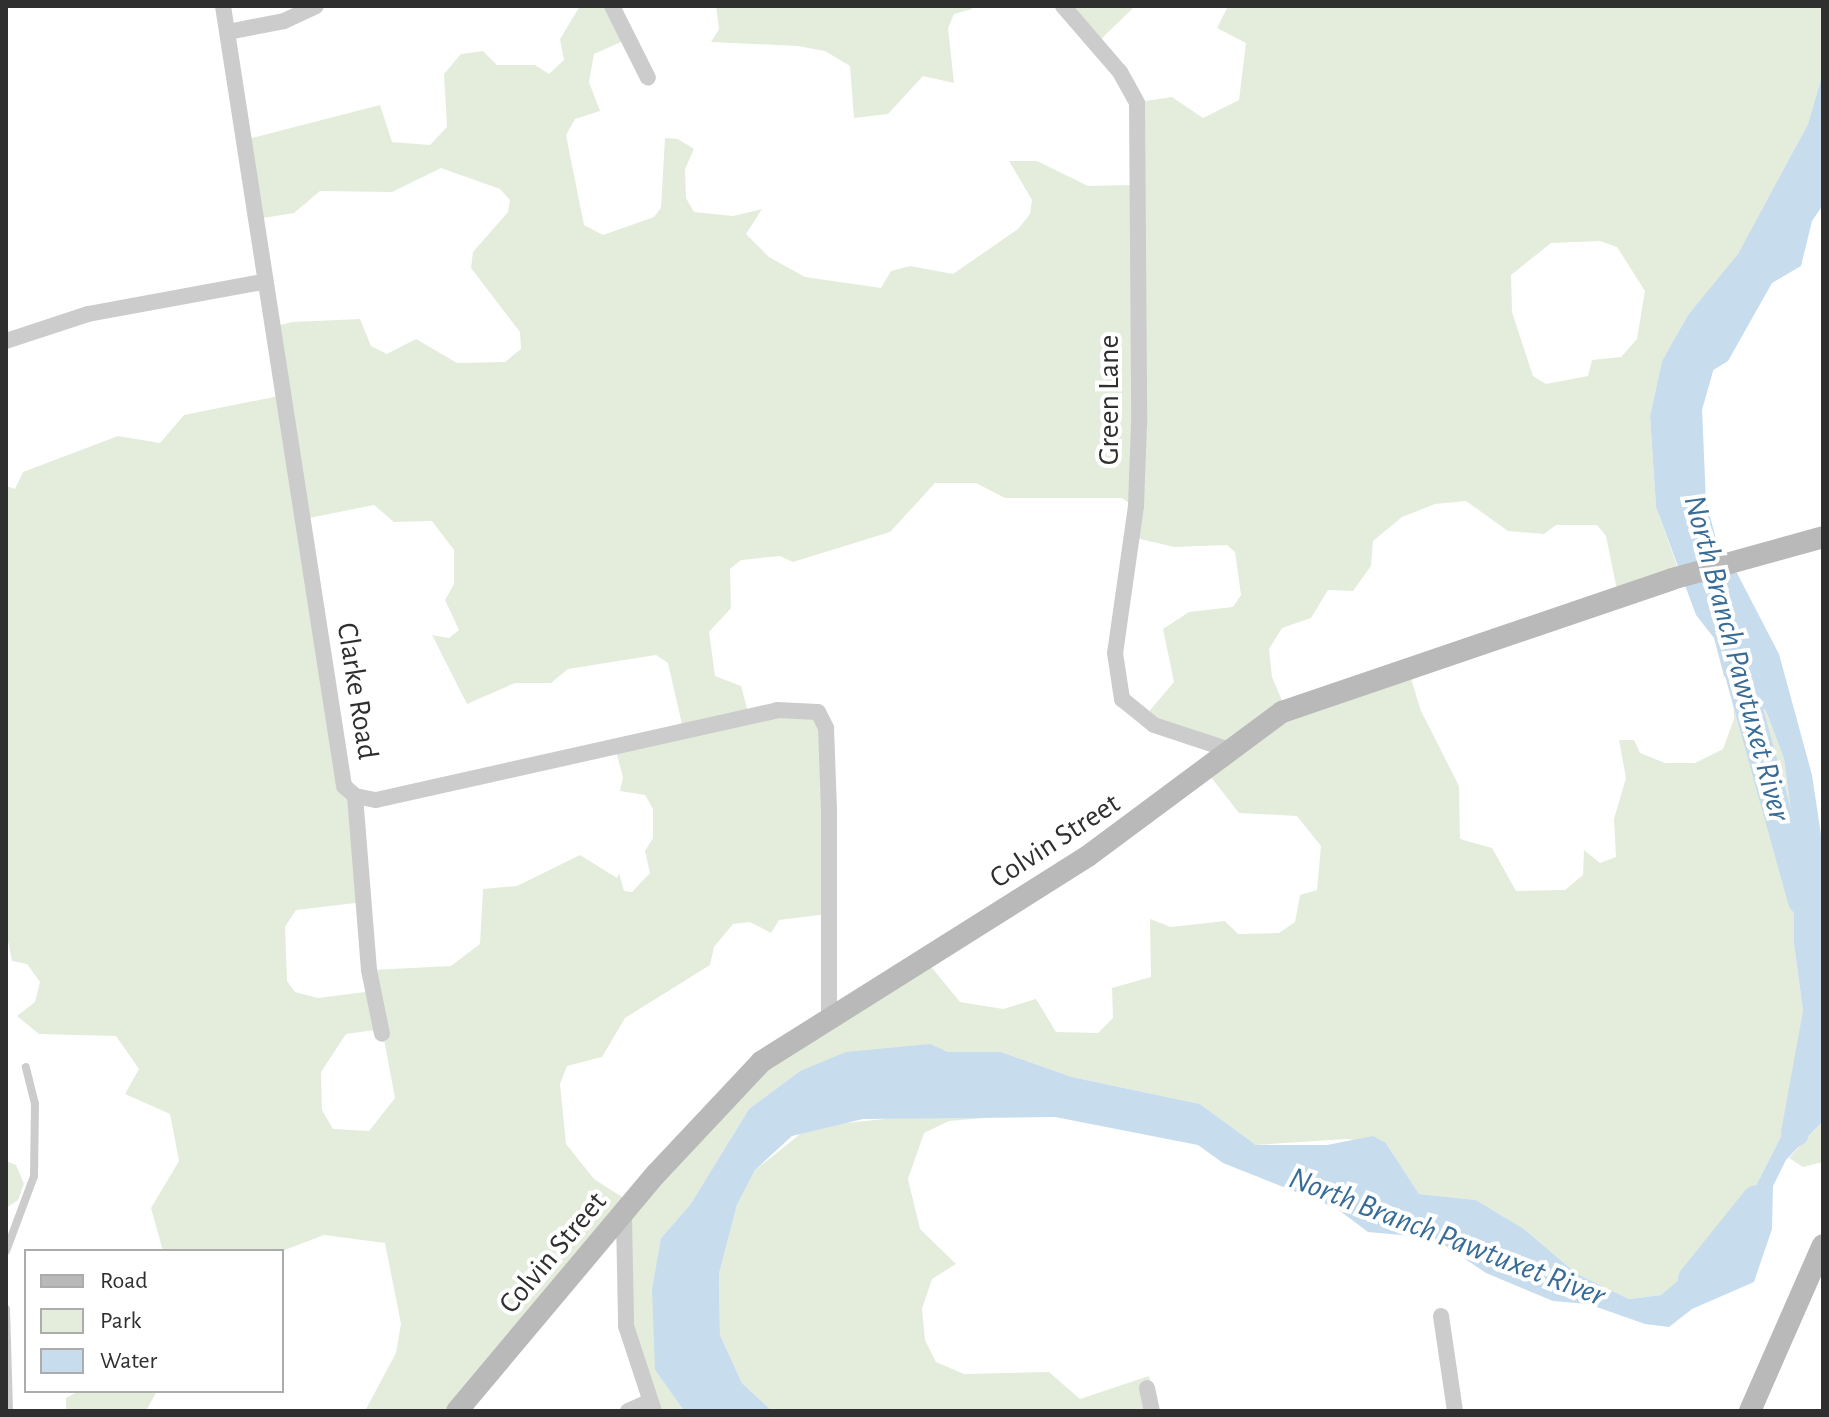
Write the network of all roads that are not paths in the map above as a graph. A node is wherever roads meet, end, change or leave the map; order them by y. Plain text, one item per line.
1 (223, 6) edge
2 (316, 6) edge
3 (612, 6) edge
4 (1063, 6) edge
5 (228, 32) junction
6 (648, 78) dead end
7 (263, 282) junction
8 (6, 341) edge
9 (1823, 537) edge
10 (1227, 749) junction
11 (355, 796) junction
12 (829, 1019) junction
13 (382, 1034) dead end
14 (26, 1067) dead end
15 (624, 1217) junction
16 (1823, 1245) edge
17 (6, 1251) edge
18 (6, 1309) edge
19 (1441, 1316) dead end
20 (1147, 1388) dead end
21 (652, 1406) edge
22 (9, 1411) edge
23 (457, 1411) edge
24 (628, 1411) edge
25 (1152, 1411) edge
26 (1455, 1411) edge
27 (1750, 1411) edge

1 - 5 street, Clarke Road
2 - 5 street
3 - 6 street
4 - 10 street, Green Lane
5 - 7 street, Clarke Road
7 - 8 street
7 - 11 street, Clarke Road
9 - 10 street, Colvin Street
10 - 12 street, Colvin Street
11 - 12 street, Clarke Road
11 - 13 street
12 - 15 street, Colvin Street
14 - 17 lane
15 - 21 street
15 - 23 street, Colvin Street
16 - 27 street
18 - 22 lane
19 - 26 street
20 - 25 street
21 - 24 street

